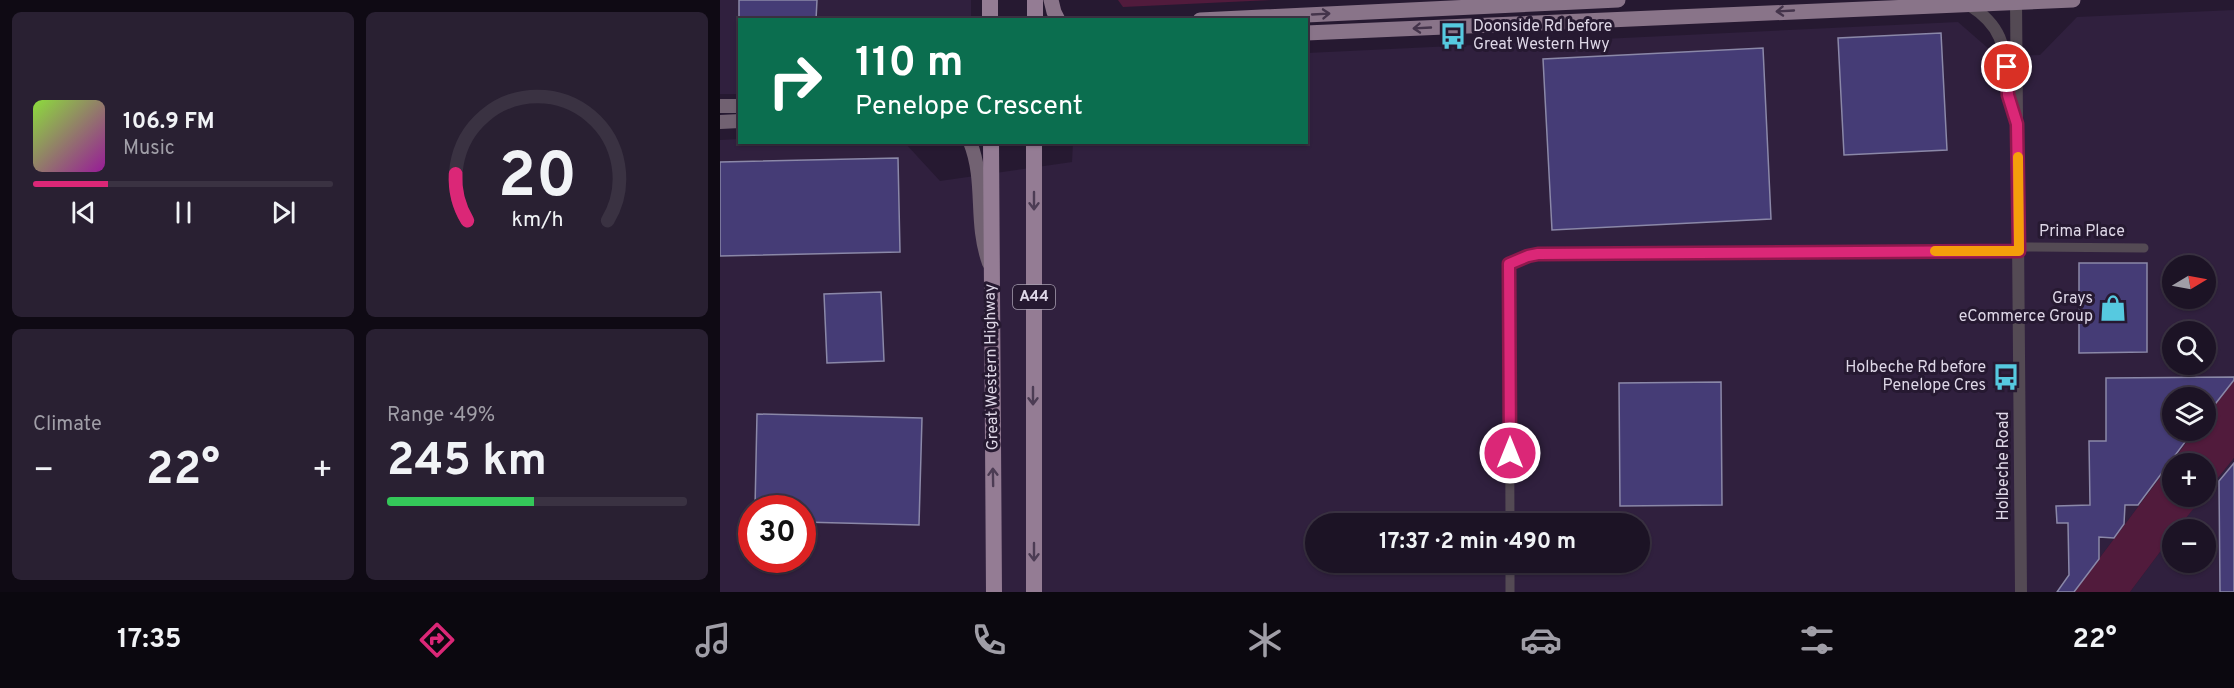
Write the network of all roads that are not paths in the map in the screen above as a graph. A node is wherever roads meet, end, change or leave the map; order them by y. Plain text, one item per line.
1 (990, 0) edge
2 (1035, 0) edge
3 (1051, 0) edge
4 (1618, 0) edge
5 (2073, 0) edge
6 (2016, 1) edge
7 (1969, 5) junction
8 (990, 18) edge
9 (1035, 18) edge
10 (1057, 18) edge
11 (1242, 18) edge
12 (1308, 33) edge
13 (720, 106) edge
14 (738, 106) edge
15 (738, 121) edge
16 (720, 122) edge
17 (2017, 124) junction
18 (970, 144) edge
19 (991, 144) edge
20 (1035, 144) edge
21 (2144, 248) dead end
22 (2019, 249) junction
23 (990, 268) junction
24 (1510, 513) edge
25 (1510, 573) edge
26 (994, 592) edge
27 (1034, 592) edge
28 (1510, 592) edge
29 (2021, 592) edge

1 - 8 highway
2 - 9 highway
3 - 10 main road
11 -> 4 main road
5 - 6 main road
6 - 7 main road
6 - 17 street, Holbeche Road
7 -> 12 main road
7 - 17 street, Holbeche Road
13 - 14 main road
15 - 16 main road
17 - 22 street, Holbeche Road
18 - 23 main road
19 - 23 highway, Great Western Highway / A44
20 -> 27 highway, A44
21 - 22 street, Prima Place
22 - 24 street, Prima Place
22 - 29 street, Holbeche Road
26 -> 23 highway, Great Western Highway / A44
25 - 28 street

